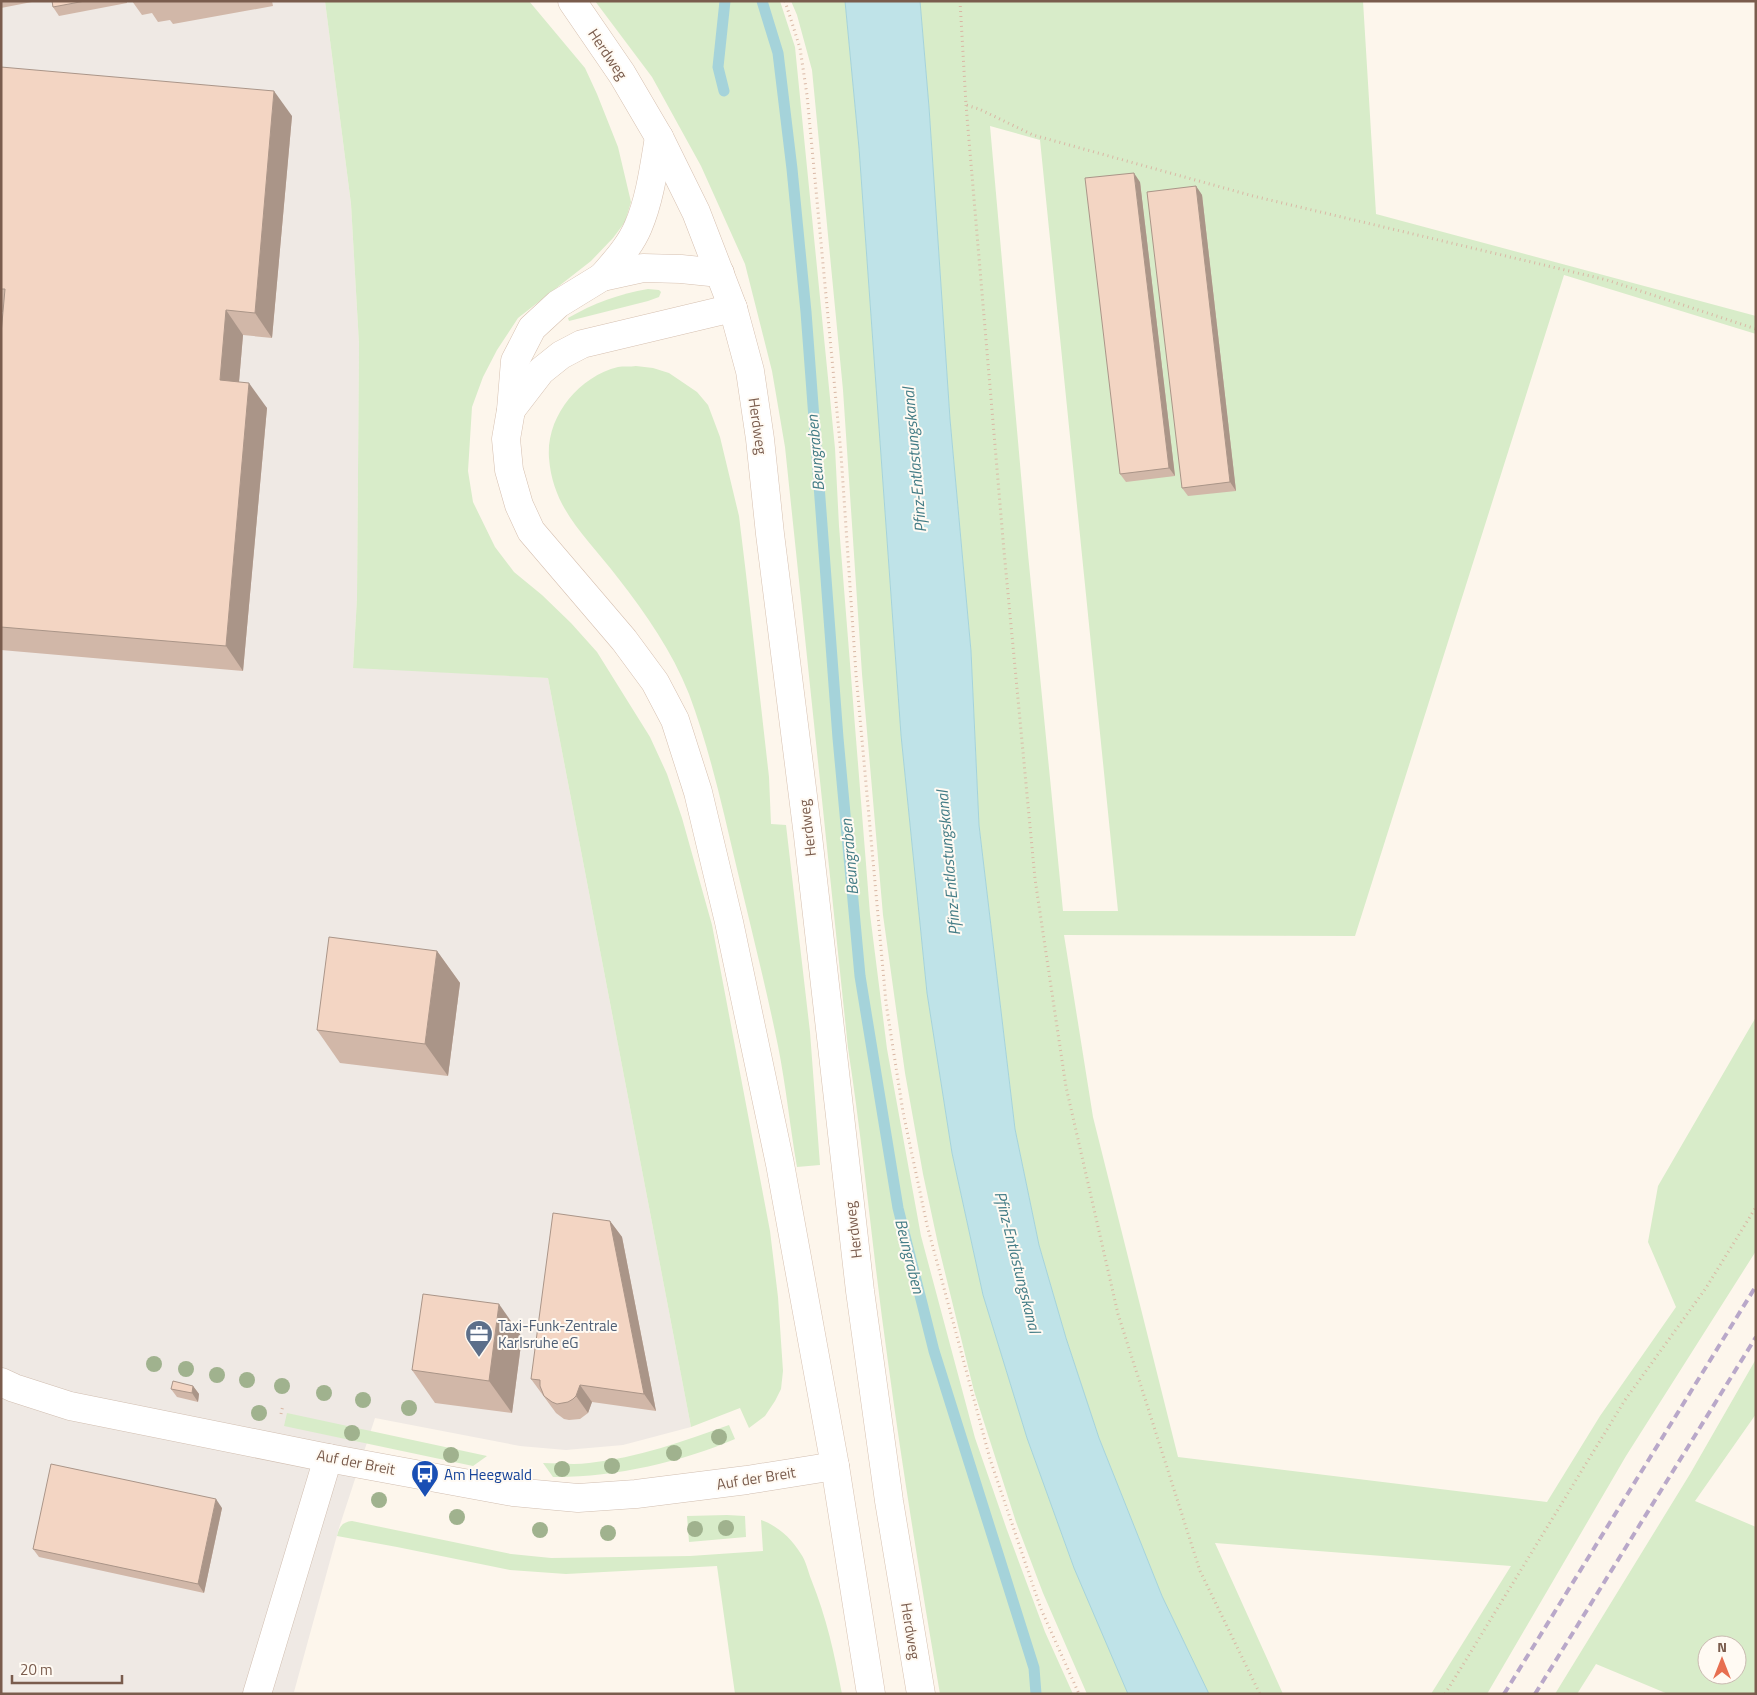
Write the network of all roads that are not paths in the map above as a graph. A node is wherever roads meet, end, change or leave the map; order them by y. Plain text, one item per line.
1 (572, 1) edge
2 (660, 137) junction
3 (720, 273) junction
4 (602, 277) junction
5 (733, 308) junction
6 (511, 410) junction
7 (1, 1382) edge
8 (328, 1458) junction
9 (835, 1466) junction
10 (257, 1694) edge
11 (870, 1694) edge
12 (921, 1694) edge

1 - 2 street, Herdweg
2 - 3 street, Herdweg
2 - 4 street
3 - 4 street
3 - 5 street, Herdweg
4 - 6 street
5 - 6 street
5 - 12 street, Herdweg
6 - 9 street
7 - 8 street, Auf der Breit
8 - 9 street, Auf der Breit
8 - 10 street
9 - 11 street

